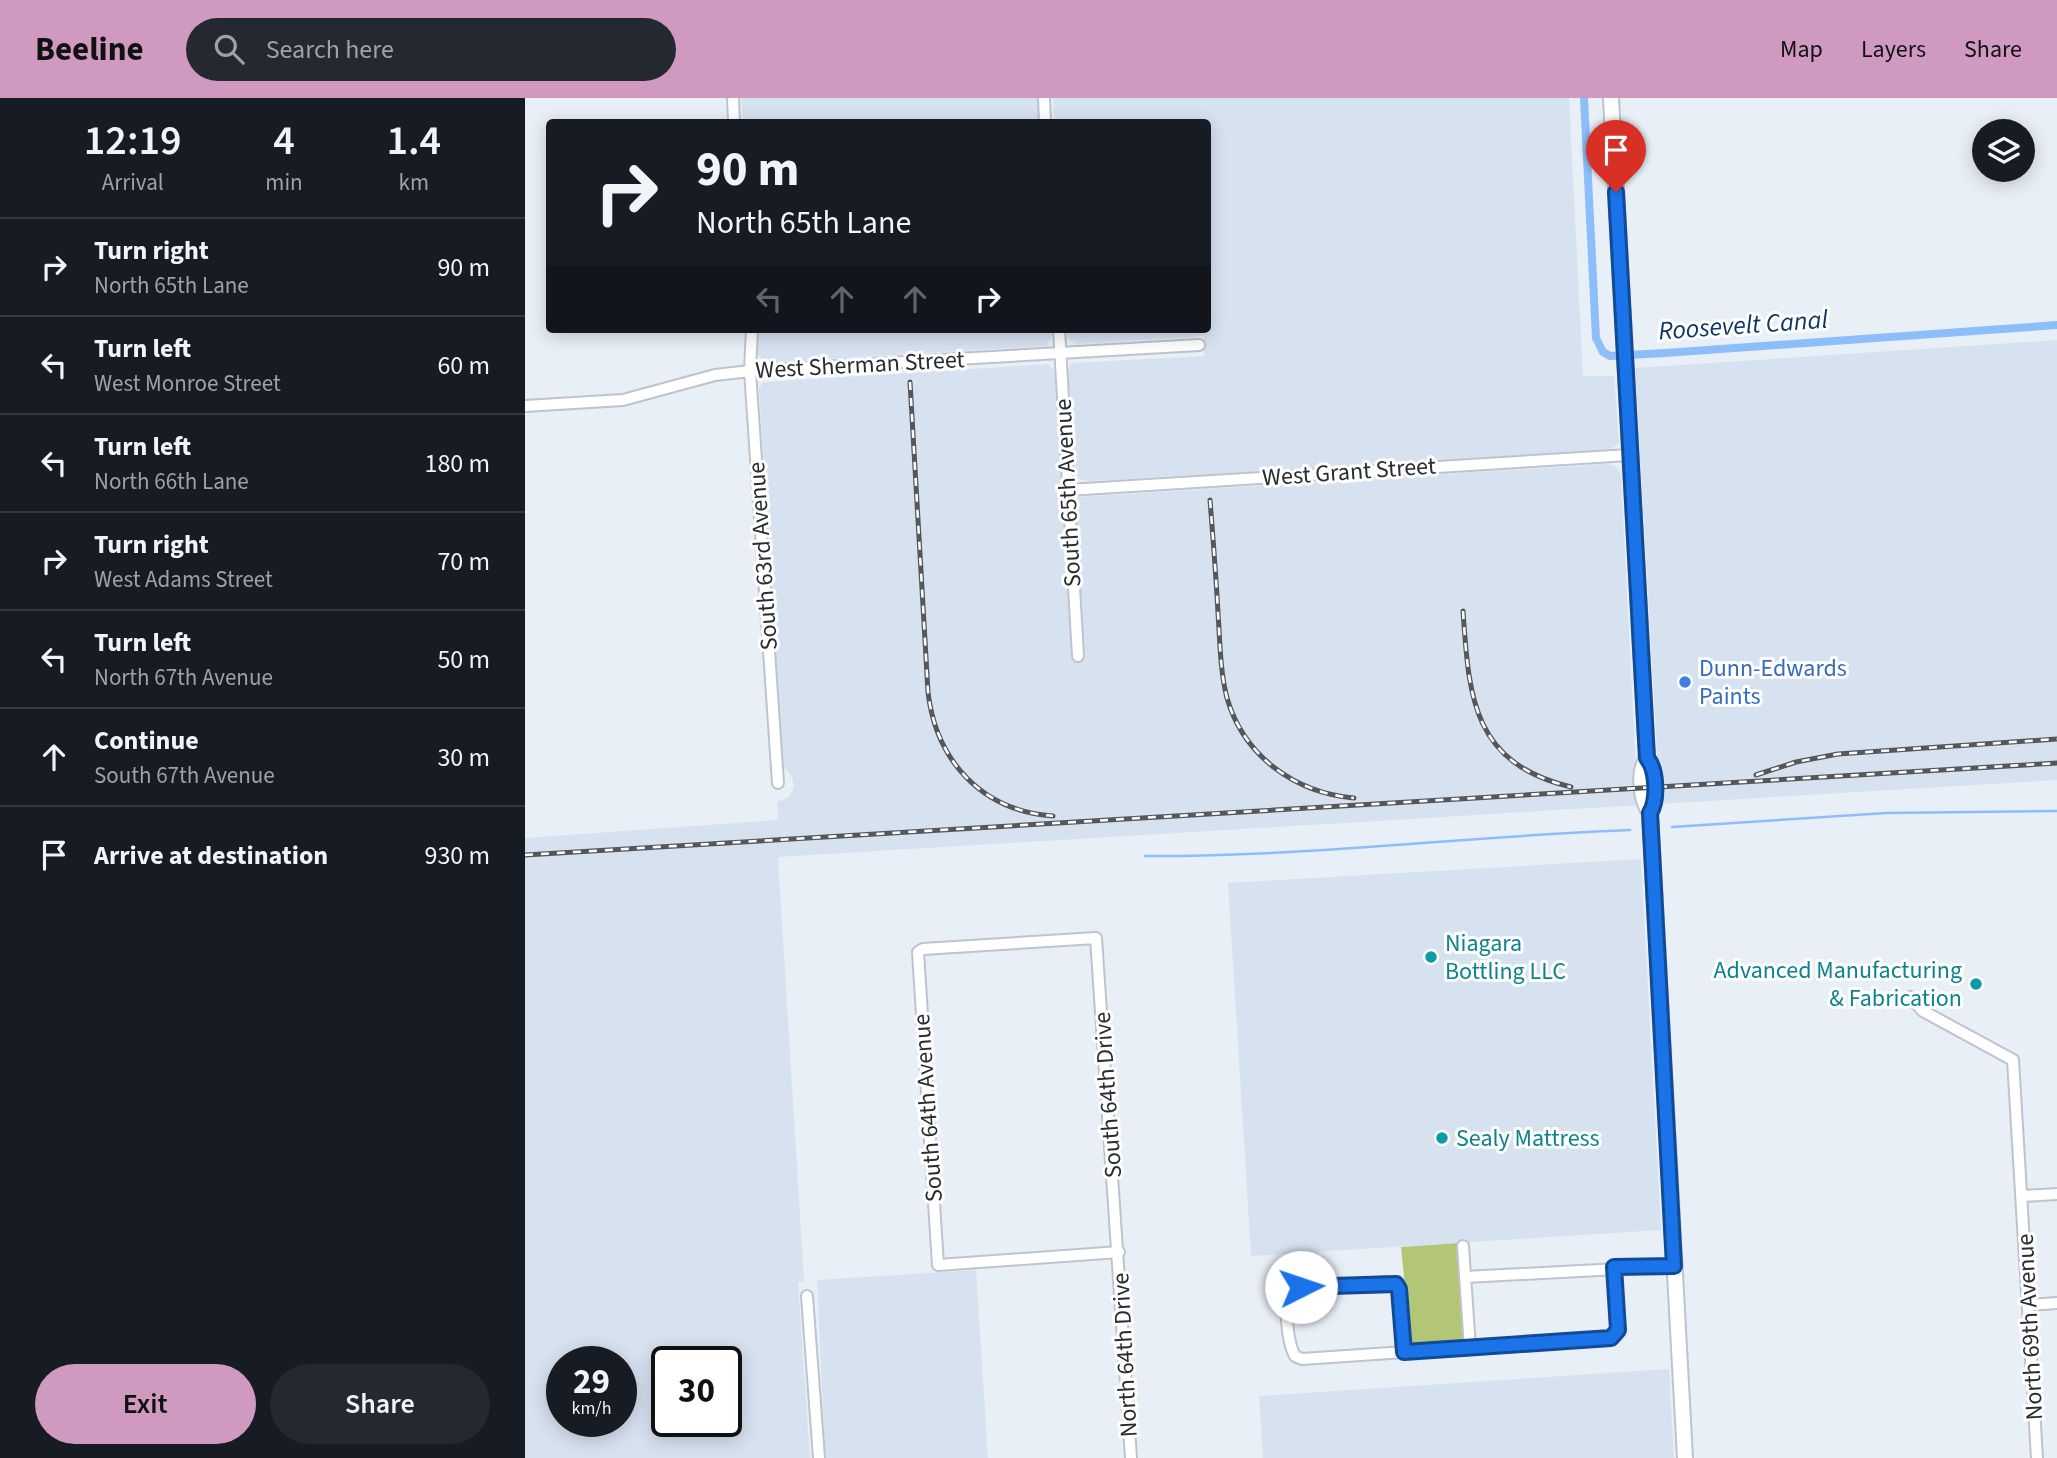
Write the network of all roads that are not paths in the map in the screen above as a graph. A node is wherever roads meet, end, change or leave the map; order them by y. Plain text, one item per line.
1 (733, 98) edge
2 (1044, 98) edge
3 (1611, 98) edge
4 (734, 119) edge
5 (1045, 119) edge
6 (752, 333) edge
7 (1059, 333) edge
8 (1199, 345) dead end
9 (1061, 353) junction
10 (750, 371) junction
11 (525, 406) edge
12 (1629, 455) junction
13 (1069, 490) junction
14 (1078, 656) dead end
15 (778, 783) dead end
16 (1096, 938) joint
17 (1910, 997) dead end
18 (2057, 1194) edge
19 (2022, 1196) junction
20 (1463, 1245) dead end
21 (1119, 1252) junction
22 (1674, 1266) junction
23 (1614, 1267) junction
24 (1465, 1277) junction
25 (807, 1296) dead end
26 (2057, 1303) edge
27 (2028, 1305) junction
28 (1470, 1348) junction
29 (1404, 1352) junction
30 (820, 1458) edge
31 (1131, 1458) edge
32 (1685, 1458) edge
33 (2037, 1458) edge

1 - 4 street
2 - 5 street
3 - 12 main road
6 - 10 street, South 63rd Avenue
7 - 9 street, South 65th Avenue
8 - 9 street, West Sherman Street
9 - 10 street, West Sherman Street
9 - 13 street, South 65th Avenue
10 - 11 street, West Sherman Street
10 - 15 street, South 63rd Avenue
12 - 13 street, West Grant Street
12 - 22 main road
13 - 14 street, South 65th Avenue
16 - 21 street, South 64th Drive
16 - 21 street, South 64th Avenue
17 - 19 street, North 69th Avenue
18 - 19 street
19 - 27 street, North 69th Avenue
20 - 24 street
21 - 31 street, North 64th Drive
22 - 23 street
22 - 32 main road
23 - 24 street
23 - 28 street
24 - 28 street
25 - 30 street
26 - 27 street
27 - 33 street, North 69th Avenue
28 - 29 street
29 - 29 street

